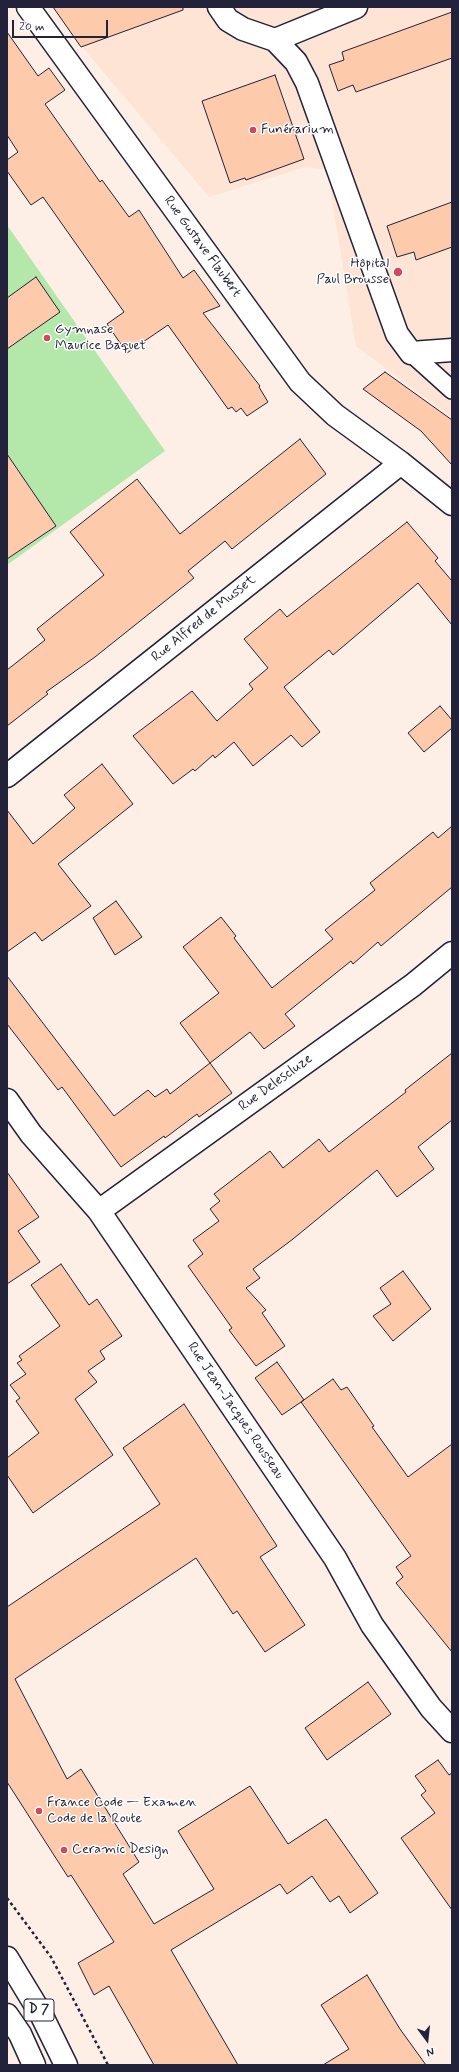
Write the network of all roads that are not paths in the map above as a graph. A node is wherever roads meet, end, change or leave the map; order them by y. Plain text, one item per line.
1 (28, 7) edge
2 (219, 7) edge
3 (356, 7) edge
4 (275, 40) junction
5 (452, 350) edge
6 (411, 353) junction
7 (452, 390) edge
8 (401, 463) junction
9 (452, 504) edge
10 (7, 776) edge
11 (452, 953) edge
12 (7, 1100) edge
13 (99, 1211) junction
14 (452, 1731) edge
15 (7, 1958) edge
16 (7, 2015) edge
17 (34, 2065) edge
18 (66, 2065) edge

1 - 8 street, Rue Gustave Flaubert
2 - 4 street
3 - 4 street
4 - 6 street
5 - 6 street
6 - 7 lane
8 - 9 street, Rue Gustave Flaubert
8 - 10 street, Rue Alfred de Musset
11 - 13 street, Rue Delescluze
12 - 13 street, Rue Jean-Jacques Rousseau
13 - 14 street, Rue Jean-Jacques Rousseau
15 - 18 street, D 7
16 - 17 street, D 7

